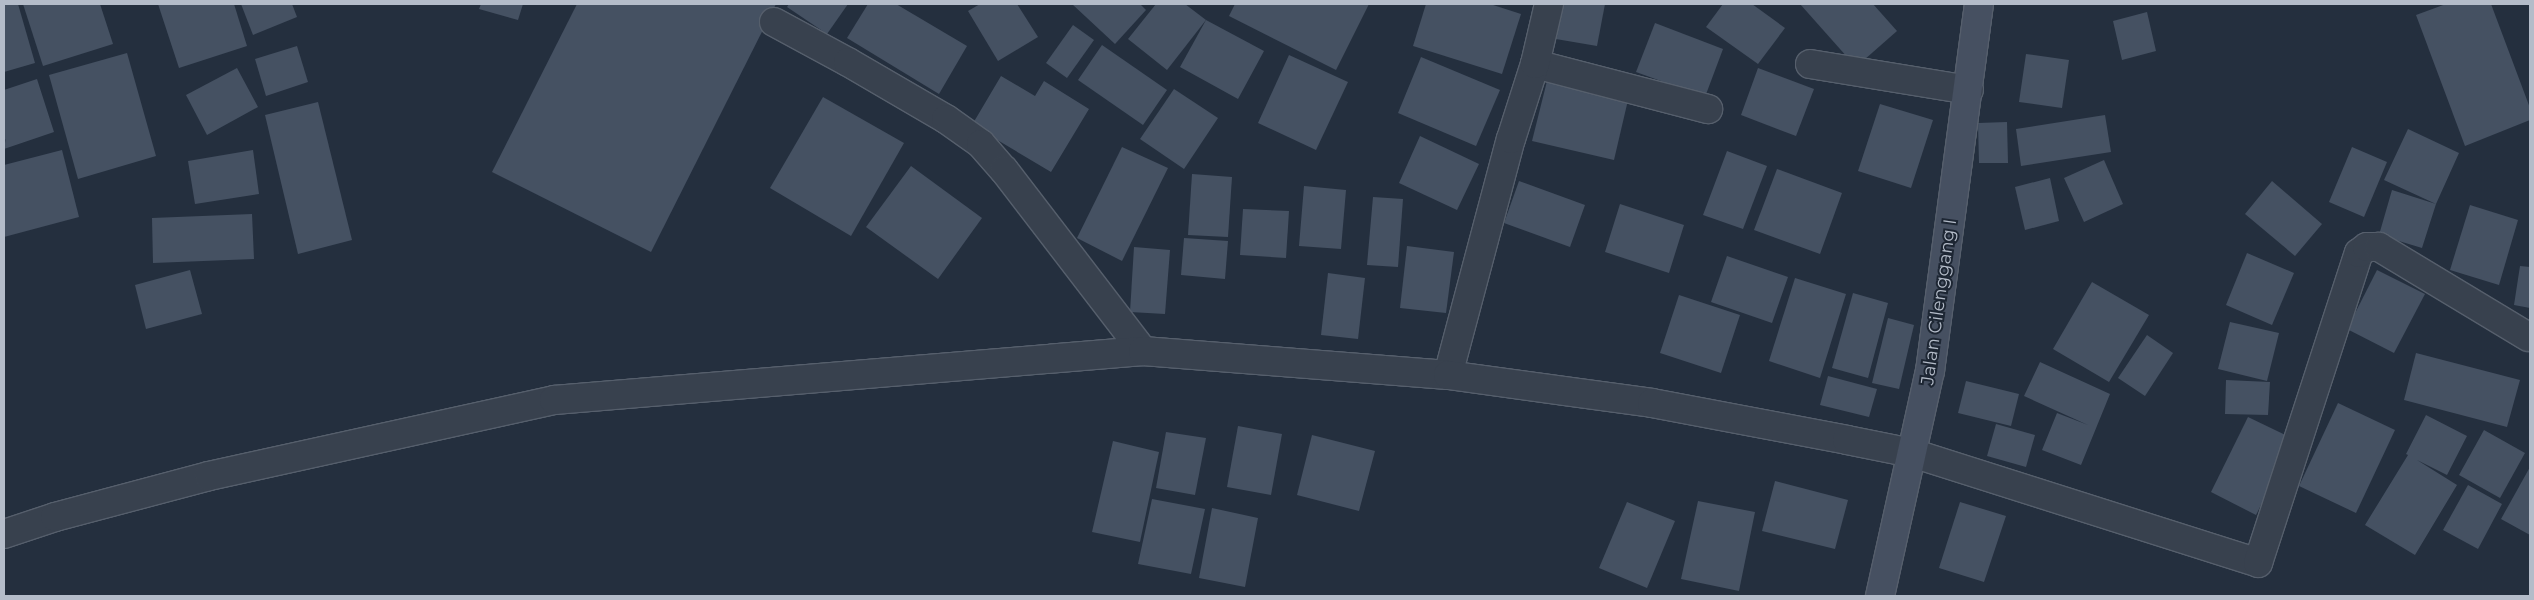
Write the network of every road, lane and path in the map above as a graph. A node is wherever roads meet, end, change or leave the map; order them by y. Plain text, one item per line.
1 (1549, 4) edge
2 (1979, 4) edge
3 (774, 22) dead end
4 (1535, 64) junction
5 (1810, 64) dead end
6 (1969, 90) junction
7 (1708, 109) dead end
8 (2528, 337) dead end
9 (1143, 351) junction
10 (1448, 376) junction
11 (1912, 453) junction
12 (4, 534) edge
13 (1880, 596) edge

1 - 4 street
2 - 6 street, Jalan Cilenggang I
3 - 9 street
4 - 7 street
4 - 10 street
5 - 6 street
6 - 11 street, Jalan Cilenggang I
8 - 11 street
9 - 10 street
9 - 12 street
10 - 11 street
11 - 13 street, Jalan Cilenggang I

